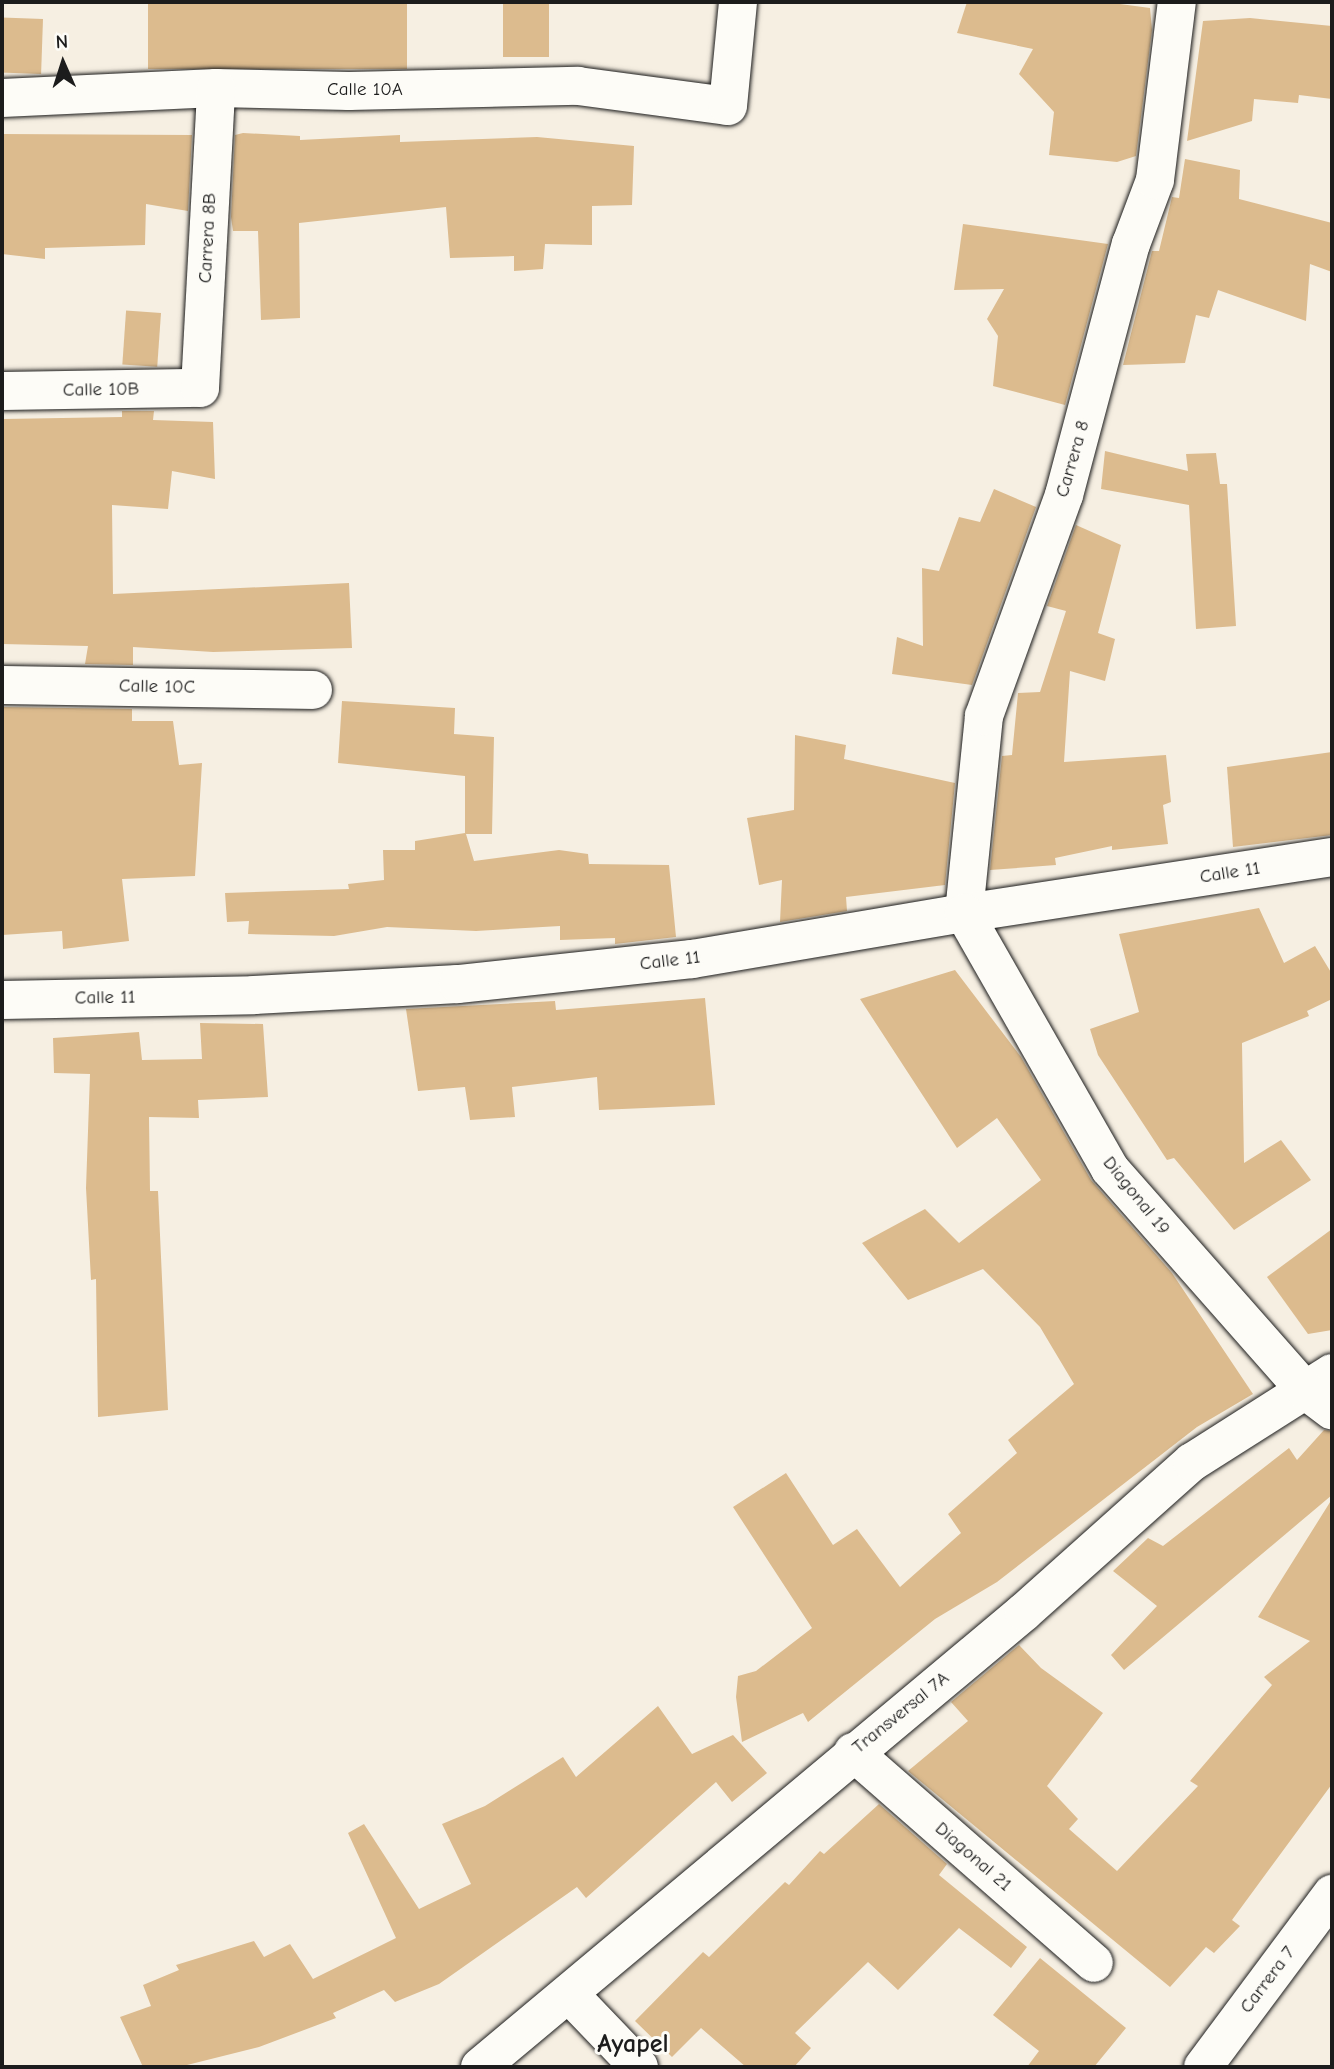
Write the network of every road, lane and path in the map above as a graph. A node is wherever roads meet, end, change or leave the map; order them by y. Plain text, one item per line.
1 (738, 2) edge
2 (1177, 2) edge
3 (216, 88) junction
4 (2, 97) edge
5 (200, 388) joint
6 (2, 391) edge
7 (2, 685) edge
8 (313, 690) dead end
9 (1332, 857) edge
10 (964, 913) junction
11 (2, 1000) edge
12 (1323, 1391) edge
13 (852, 1752) junction
14 (1332, 1894) edge
15 (1094, 1963) dead end
16 (569, 1994) junction
17 (1210, 2064) edge
18 (480, 2067) edge
19 (639, 2067) edge

1 - 3 street, Calle 10A
2 - 10 street, Carrera 8
3 - 4 street, Calle 10A
3 - 5 street, Carrera 8B
5 - 6 street, Calle 10B
7 - 8 street, Calle 10C
9 - 10 street, Calle 11
10 - 11 street, Calle 11
10 - 12 street, Diagonal 19
12 - 13 street, Transversal 7A
13 - 15 street, Diagonal 21
13 - 16 street, Transversal 7A
14 - 17 street, Carrera 7
16 - 18 street, Transversal 7A
16 - 19 street

